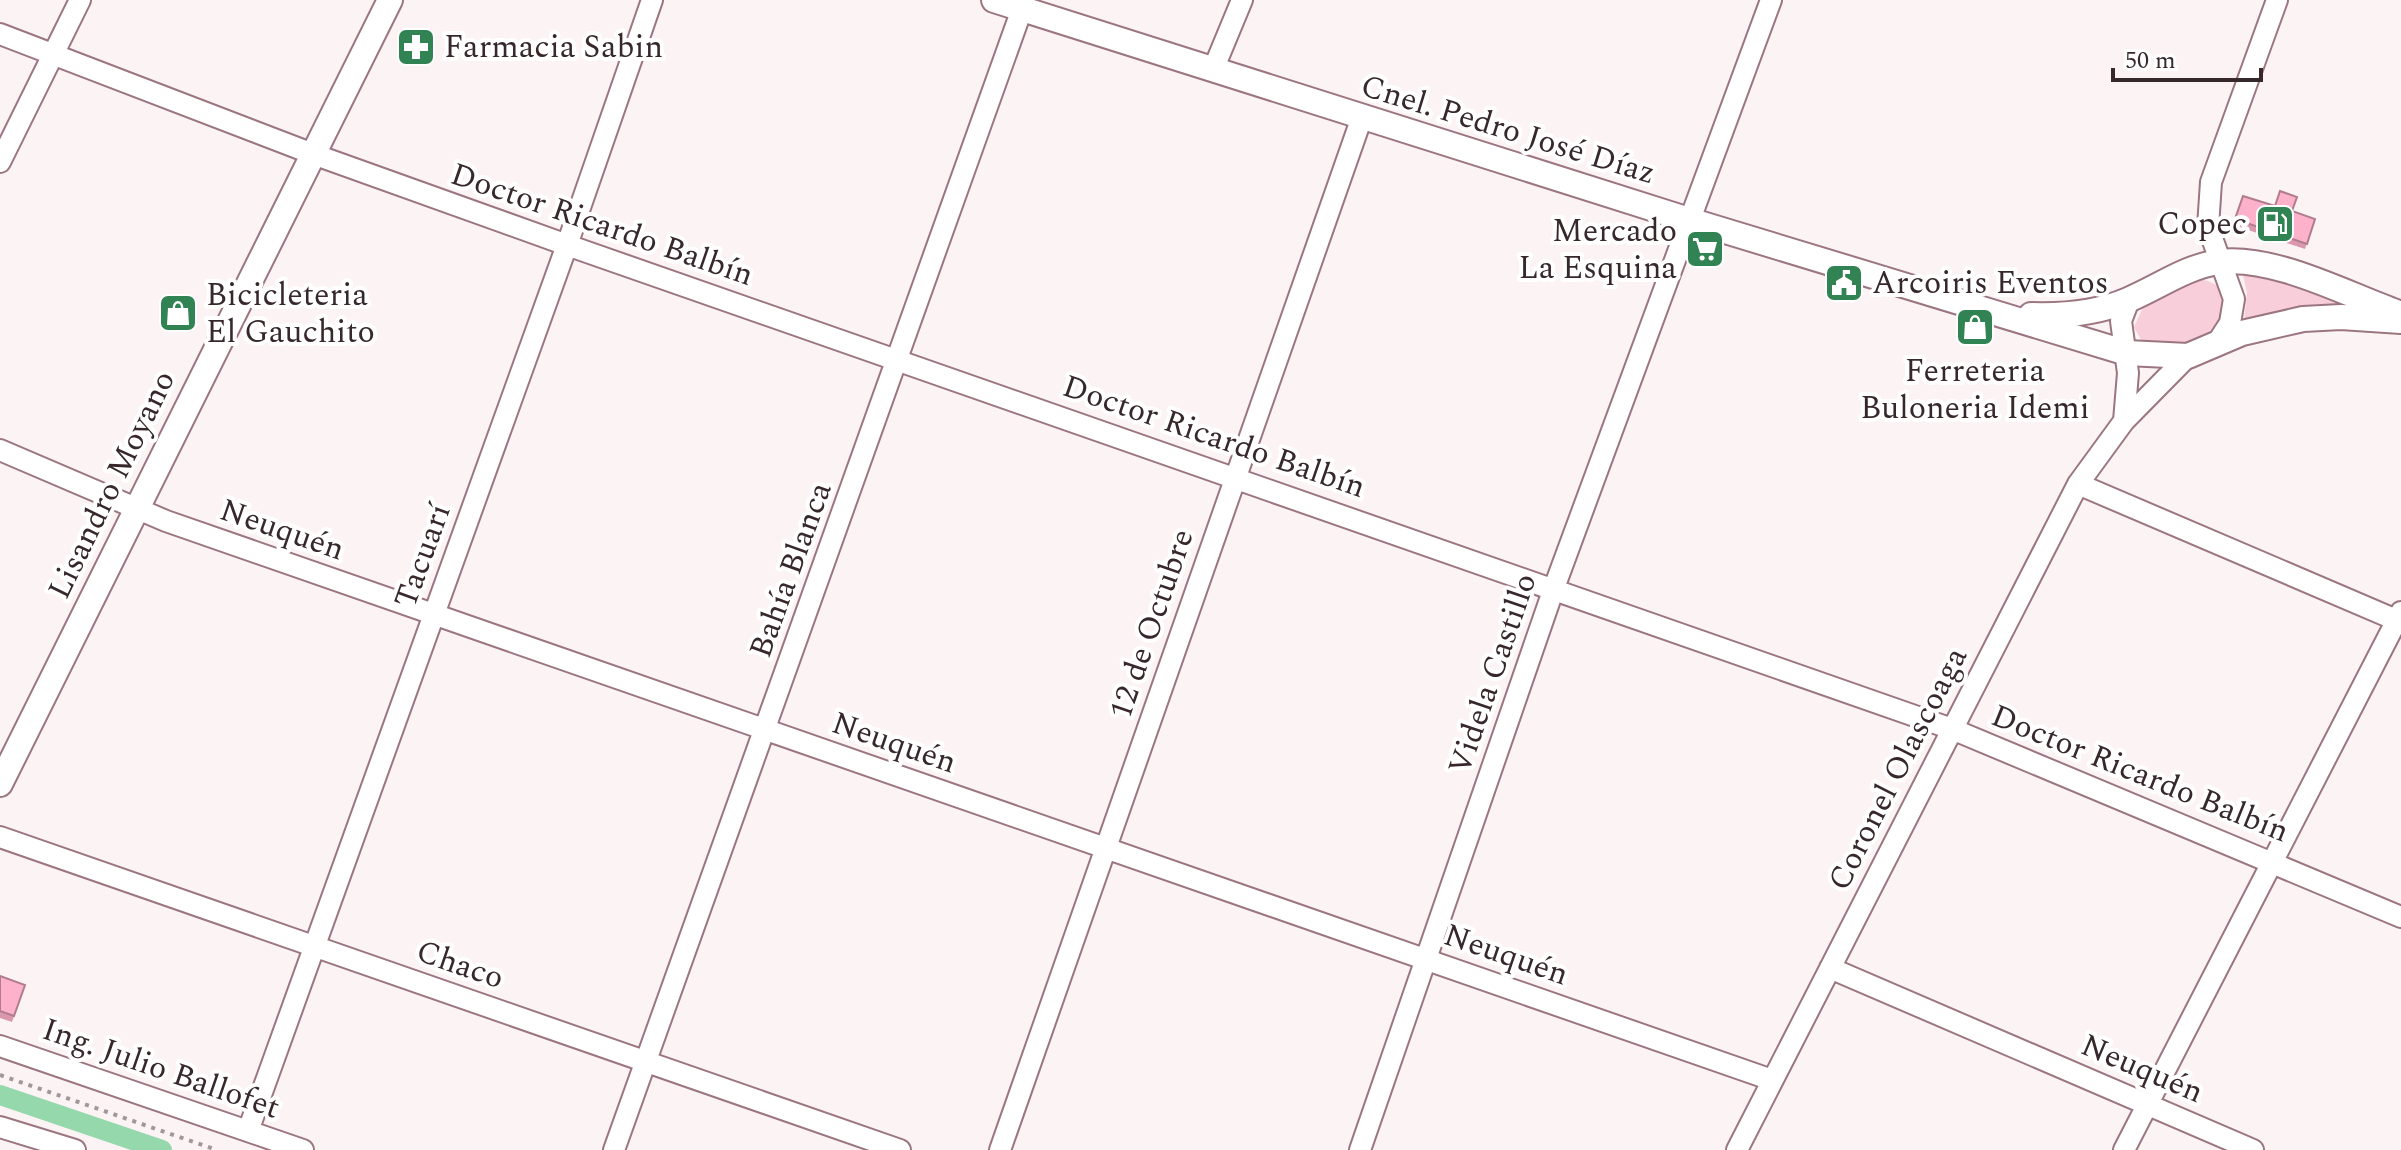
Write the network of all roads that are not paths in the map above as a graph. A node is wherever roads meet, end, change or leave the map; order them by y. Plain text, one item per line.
1 (80, 0) edge
2 (390, 0) edge
3 (652, 0) edge
4 (994, 0) edge
5 (1242, 0) edge
6 (1771, 0) edge
7 (2277, 0) edge
8 (1022, 9) junction
9 (0, 34) edge
10 (52, 55) junction
11 (1213, 70) junction
12 (1362, 117) junction
13 (313, 154) junction
14 (0, 162) edge
15 (1689, 220) junction
16 (567, 245) junction
17 (2224, 270) junction
18 (2129, 300) junction
19 (2005, 314) junction
20 (2401, 314) edge
21 (2401, 321) edge
22 (2219, 340) junction
23 (2126, 345) junction
24 (2188, 356) junction
25 (899, 361) junction
26 (2124, 421) junction
27 (0, 450) edge
28 (1236, 476) junction
29 (2078, 484) junction
30 (135, 509) junction
31 (1554, 588) junction
32 (434, 616) junction
33 (2400, 618) edge
34 (1952, 729) junction
35 (765, 731) junction
36 (0, 784) edge
37 (0, 837) edge
38 (1106, 848) junction
39 (2271, 860) junction
40 (2401, 917) edge
41 (315, 947) junction
42 (1426, 958) junction
43 (1830, 968) junction
44 (0, 1046) edge
45 (646, 1061) junction
46 (1772, 1080) junction
47 (2146, 1104) junction
48 (0, 1127) edge
49 (248, 1131) junction
50 (75, 1150) edge
51 (303, 1150) edge
52 (614, 1150) edge
53 (900, 1150) edge
54 (1000, 1150) edge
55 (1360, 1150) edge
56 (1737, 1150) edge
57 (2124, 1150) edge
58 (2253, 1150) edge

1 - 10 street
2 - 13 main road, Lisandro Moyano
3 - 16 street, Tacuarí
4 - 8 main road, Cnel. Pedro José Díaz
5 - 11 street
6 - 15 street, Videla Castillo
7 - 17 street
8 - 11 main road, Cnel. Pedro José Díaz
8 - 25 street, Bahía Blanca
9 - 10 street, Doctor Ricardo Balbín
10 - 13 street, Doctor Ricardo Balbín
10 - 14 street
11 - 12 main road, Cnel. Pedro José Díaz
12 - 15 main road, Cnel. Pedro José Díaz
12 - 28 street, 12 de Octubre
13 - 16 street, Doctor Ricardo Balbín
13 - 30 main road, Lisandro Moyano
15 - 19 main road, Cnel. Pedro José Díaz
15 - 31 street, Videla Castillo
16 - 25 street, Doctor Ricardo Balbín
16 - 32 street, Tacuarí
17 - 18 main road, Cnel. Pedro José Díaz
17 - 20 main road, Cnel. Pedro José Díaz
17 - 22 street
18 - 19 main road, Cnel. Pedro José Díaz
18 - 23 street
19 - 23 main road, Cnel. Pedro José Díaz
21 - 22 main road, Cnel. Pedro José Díaz
22 - 24 main road, Cnel. Pedro José Díaz
23 - 24 main road, Cnel. Pedro José Díaz
23 - 26 street
24 - 26 street, Coronel Olascoaga
25 - 28 street, Doctor Ricardo Balbín
25 - 35 street, Bahía Blanca
26 - 29 street, Coronel Olascoaga
27 - 30 street, Neuquén
28 - 31 street, Doctor Ricardo Balbín
28 - 38 street, 12 de Octubre
29 - 33 street
29 - 34 street, Coronel Olascoaga
30 - 32 street, Neuquén
30 - 36 main road, Lisandro Moyano
31 - 34 street, Doctor Ricardo Balbín
31 - 42 street, Videla Castillo
32 - 35 street, Neuquén
32 - 41 street, Tacuarí
33 - 39 street
34 - 39 street, Doctor Ricardo Balbín
34 - 43 street, Coronel Olascoaga
35 - 38 street, Neuquén
35 - 45 street, Bahía Blanca
37 - 41 street, Chaco
38 - 42 street, Neuquén
38 - 54 street, 12 de Octubre
39 - 40 street, Doctor Ricardo Balbín
39 - 47 street
41 - 45 street, Chaco
41 - 49 street, Tacuarí
42 - 46 street, Neuquén
42 - 55 street, Videla Castillo
43 - 46 street, Coronel Olascoaga
43 - 47 street, Neuquén
44 - 49 street, Ing. Julio Ballofet
45 - 52 street, Bahía Blanca
45 - 53 street, Chaco
46 - 56 street, Coronel Olascoaga
47 - 57 street
47 - 58 street, Neuquén
48 - 50 street
49 - 51 street, Ing. Julio Ballofet

